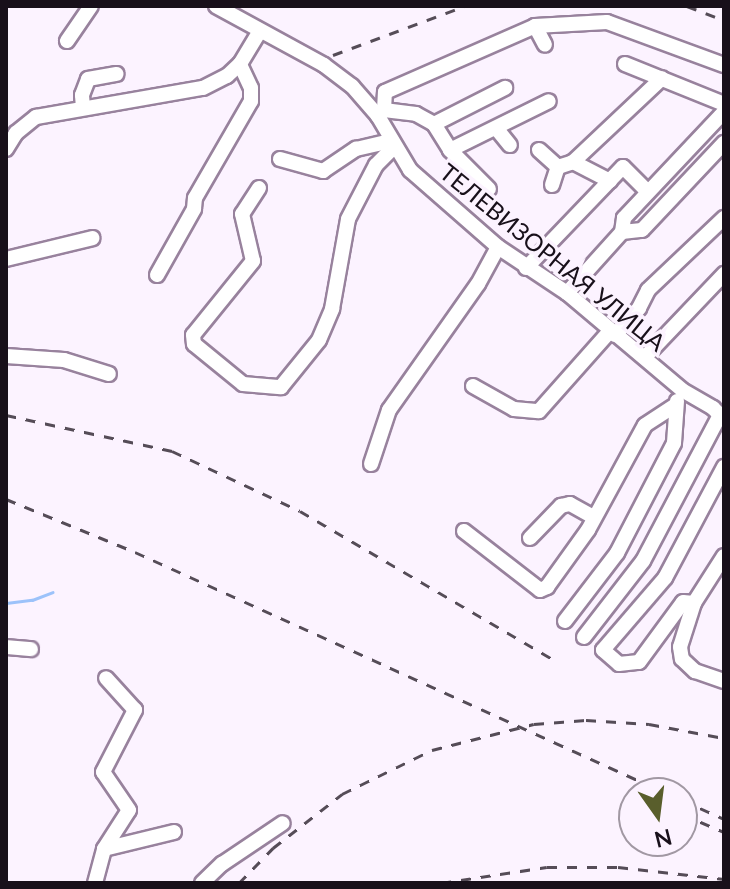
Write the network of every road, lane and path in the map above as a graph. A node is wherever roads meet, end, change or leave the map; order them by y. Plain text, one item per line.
1 (91, 6) edge
2 (223, 8) edge
3 (535, 26) junction
4 (259, 32) junction
5 (67, 41) dead end
6 (545, 45) dead end
7 (240, 64) junction
8 (625, 64) dead end
9 (724, 65) edge
10 (117, 74) dead end
11 (662, 78) junction
12 (505, 88) dead end
13 (549, 101) dead end
14 (724, 104) edge
15 (83, 107) junction
16 (724, 112) edge
17 (381, 113) junction
18 (434, 124) junction
19 (496, 128) junction
20 (724, 143) edge
21 (392, 144) junction
22 (510, 145) dead end
23 (6, 149) edge
24 (450, 150) junction
25 (539, 150) dead end
26 (280, 159) dead end
27 (573, 162) junction
28 (558, 167) junction
29 (610, 181) junction
30 (552, 185) dead end
31 (259, 188) dead end
32 (489, 189) dead end
33 (648, 192) junction
34 (724, 218) edge
35 (622, 232) junction
36 (93, 238) dead end
37 (498, 247) junction
38 (6, 259) edge
39 (526, 268) junction
40 (724, 274) edge
41 (157, 275) dead end
42 (567, 293) junction
43 (613, 333) junction
44 (6, 356) edge
45 (645, 357) junction
46 (109, 374) dead end
47 (473, 386) dead end
48 (682, 390) junction
49 (674, 406) junction
50 (720, 412) edge
51 (371, 464) dead end
52 (724, 467) edge
53 (593, 517) junction
54 (464, 531) dead end
55 (530, 538) dead end
56 (724, 556) edge
57 (643, 561) junction
58 (665, 578) junction
59 (694, 603) junction
60 (565, 621) dead end
61 (584, 637) dead end
62 (6, 647) edge
63 (31, 649) dead end
64 (106, 678) dead end
65 (724, 681) edge
66 (283, 823) dead end
67 (174, 832) dead end
68 (104, 849) junction
69 (95, 883) edge
70 (202, 883) edge

1 - 5 lane
2 - 4 lane, ТЕЛЕВИЗОРНАЯ УЛИЦА
3 - 6 lane
3 - 9 lane
3 - 17 lane
4 - 7 lane
4 - 17 lane, ТЕЛЕВИЗОРНАЯ УЛИЦА
7 - 15 lane
7 - 41 lane
8 - 11 lane
10 - 15 lane
11 - 14 lane
11 - 27 lane
12 - 18 lane
13 - 19 lane
15 - 23 lane
16 - 33 lane
17 - 18 lane
17 - 21 lane, ТЕЛЕВИЗОРНАЯ УЛИЦА
18 - 24 lane
19 - 22 lane
19 - 24 lane
20 - 35 lane
21 - 26 lane
21 - 31 lane
21 - 37 lane, ТЕЛЕВИЗОРНАЯ УЛИЦА
24 - 32 lane
25 - 28 lane
27 - 28 lane
27 - 29 lane
28 - 30 lane
29 - 33 lane
29 - 39 lane
33 - 35 lane
34 - 43 lane
35 - 42 lane
36 - 38 lane
37 - 39 lane, ТЕЛЕВИЗОРНАЯ УЛИЦА
37 - 51 lane
39 - 42 lane, ТЕЛЕВИЗОРНАЯ УЛИЦА
40 - 45 lane
42 - 43 lane, ТЕЛЕВИЗОРНАЯ УЛИЦА
43 - 45 lane, ТЕЛЕВИЗОРНАЯ УЛИЦА
43 - 47 lane
44 - 46 lane
45 - 48 lane, ТЕЛЕВИЗОРНАЯ УЛИЦА
48 - 49 lane
48 - 50 lane, ТЕЛЕВИЗОРНАЯ УЛИЦА
49 - 53 lane
49 - 60 lane
50 - 57 lane
52 - 58 lane
53 - 54 lane
53 - 55 lane
56 - 59 lane
57 - 58 lane
57 - 61 lane
58 - 59 lane
59 - 65 lane
62 - 63 lane
64 - 68 lane
66 - 70 lane
67 - 68 lane
68 - 69 lane

